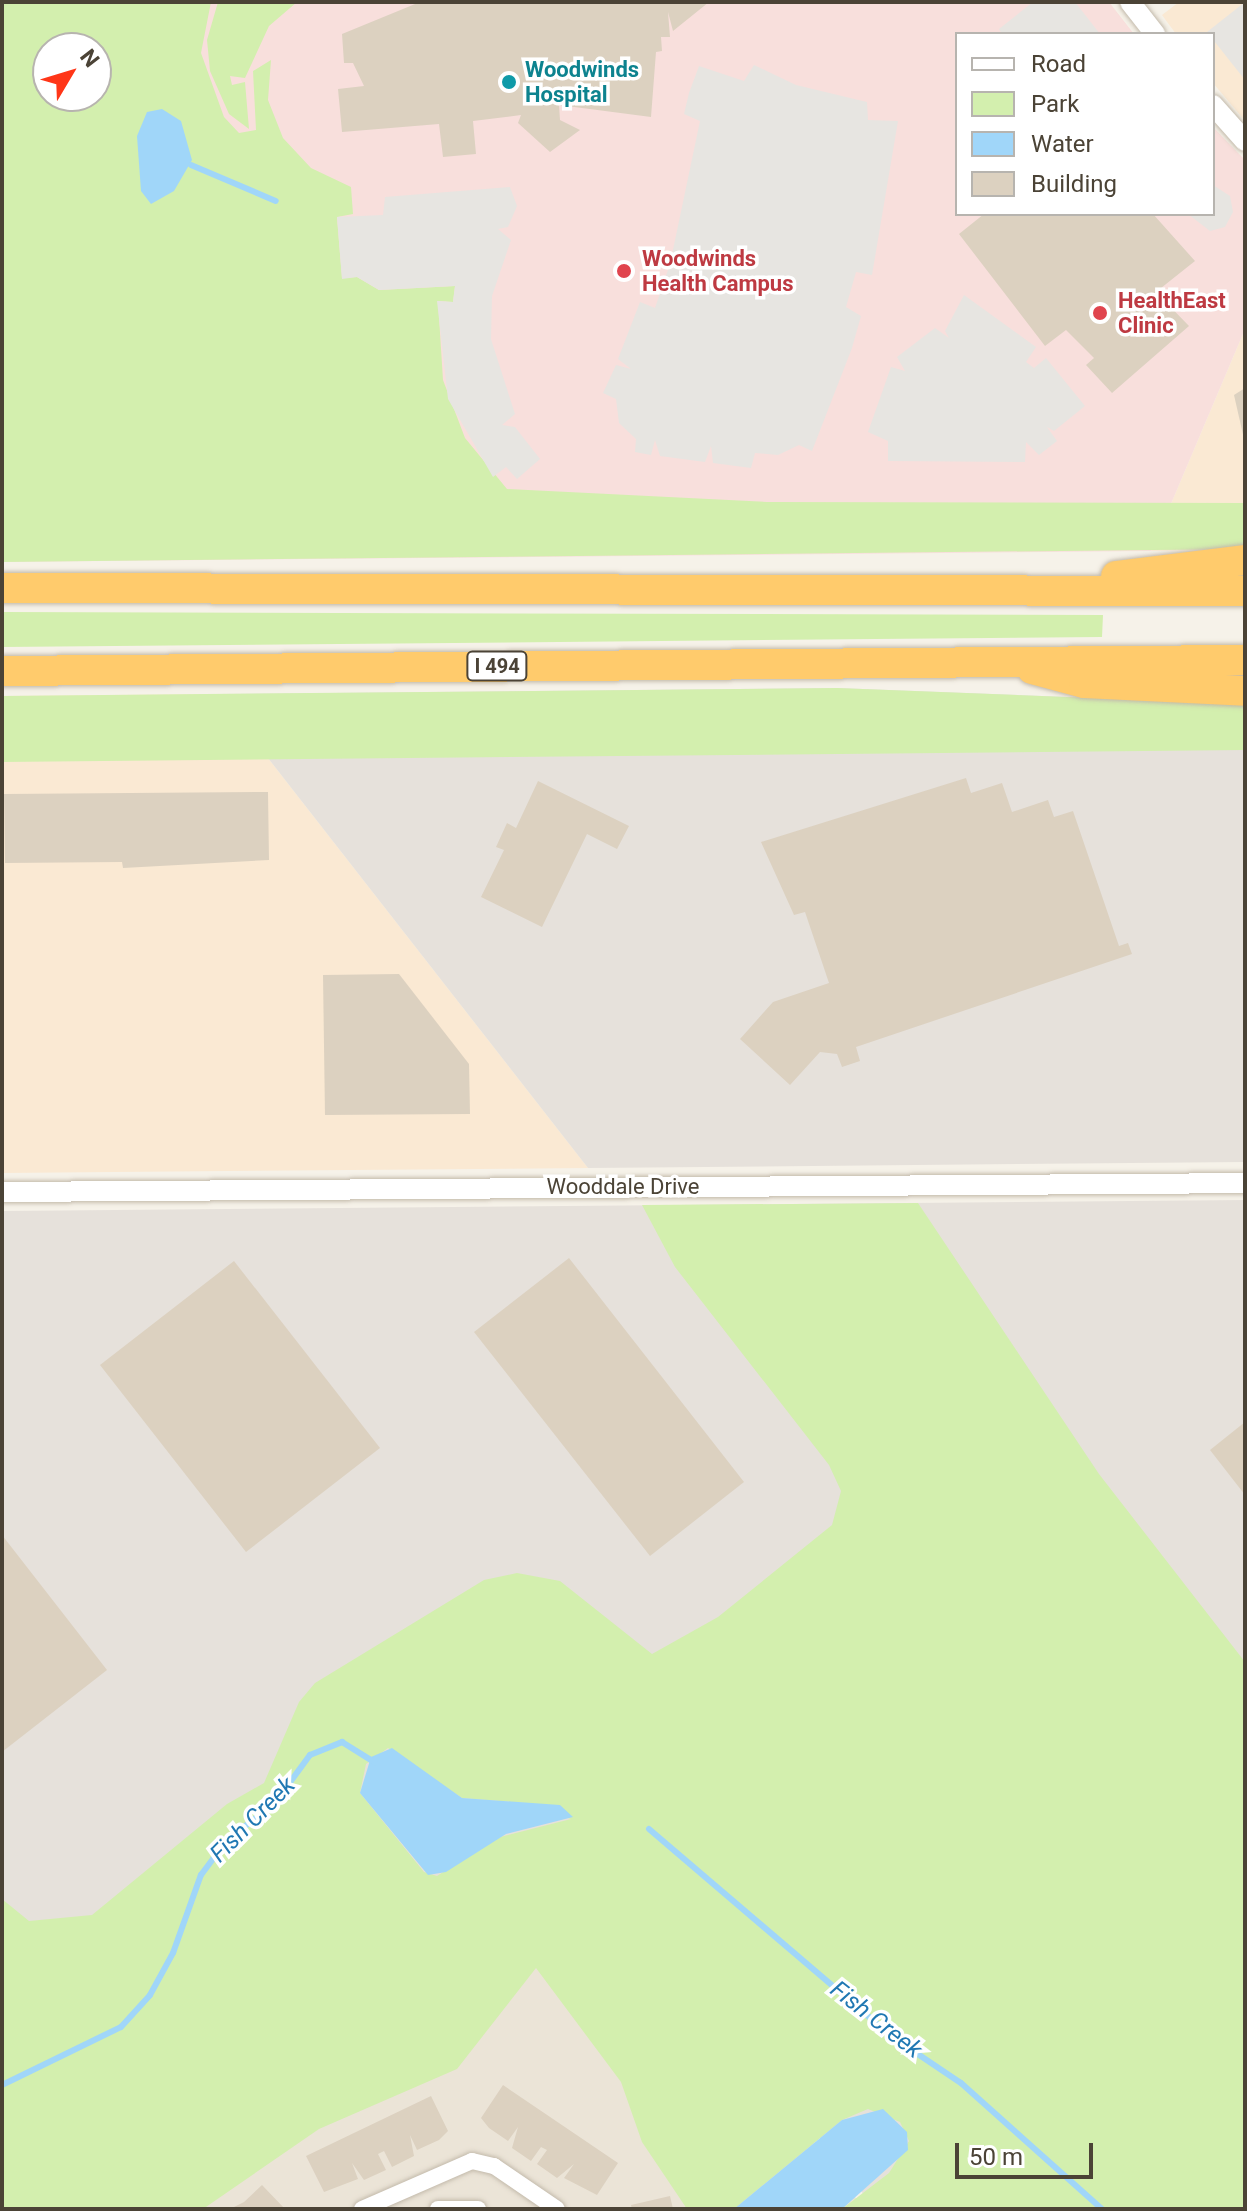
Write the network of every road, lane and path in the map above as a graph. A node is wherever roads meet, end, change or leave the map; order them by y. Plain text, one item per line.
1 (1130, 2) edge
2 (1153, 32) edge
3 (1215, 107) edge
4 (1245, 141) edge
5 (1245, 560) edge
6 (2, 588) edge
7 (1027, 590) junction
8 (1245, 591) edge
9 (991, 658) junction
10 (1245, 660) edge
11 (2, 671) edge
12 (1245, 691) edge
13 (1245, 1183) edge
14 (2, 1192) edge
15 (362, 2209) edge
16 (438, 2209) edge
17 (478, 2209) edge
18 (557, 2209) edge

1 - 2 street
3 - 4 street
5 - 7 highway
6 - 7 highway
7 - 8 highway
9 - 10 highway, I 494
9 - 11 highway, I 494
9 - 12 highway
13 - 14 street, Wooddale Drive
15 - 18 street
16 - 17 street

